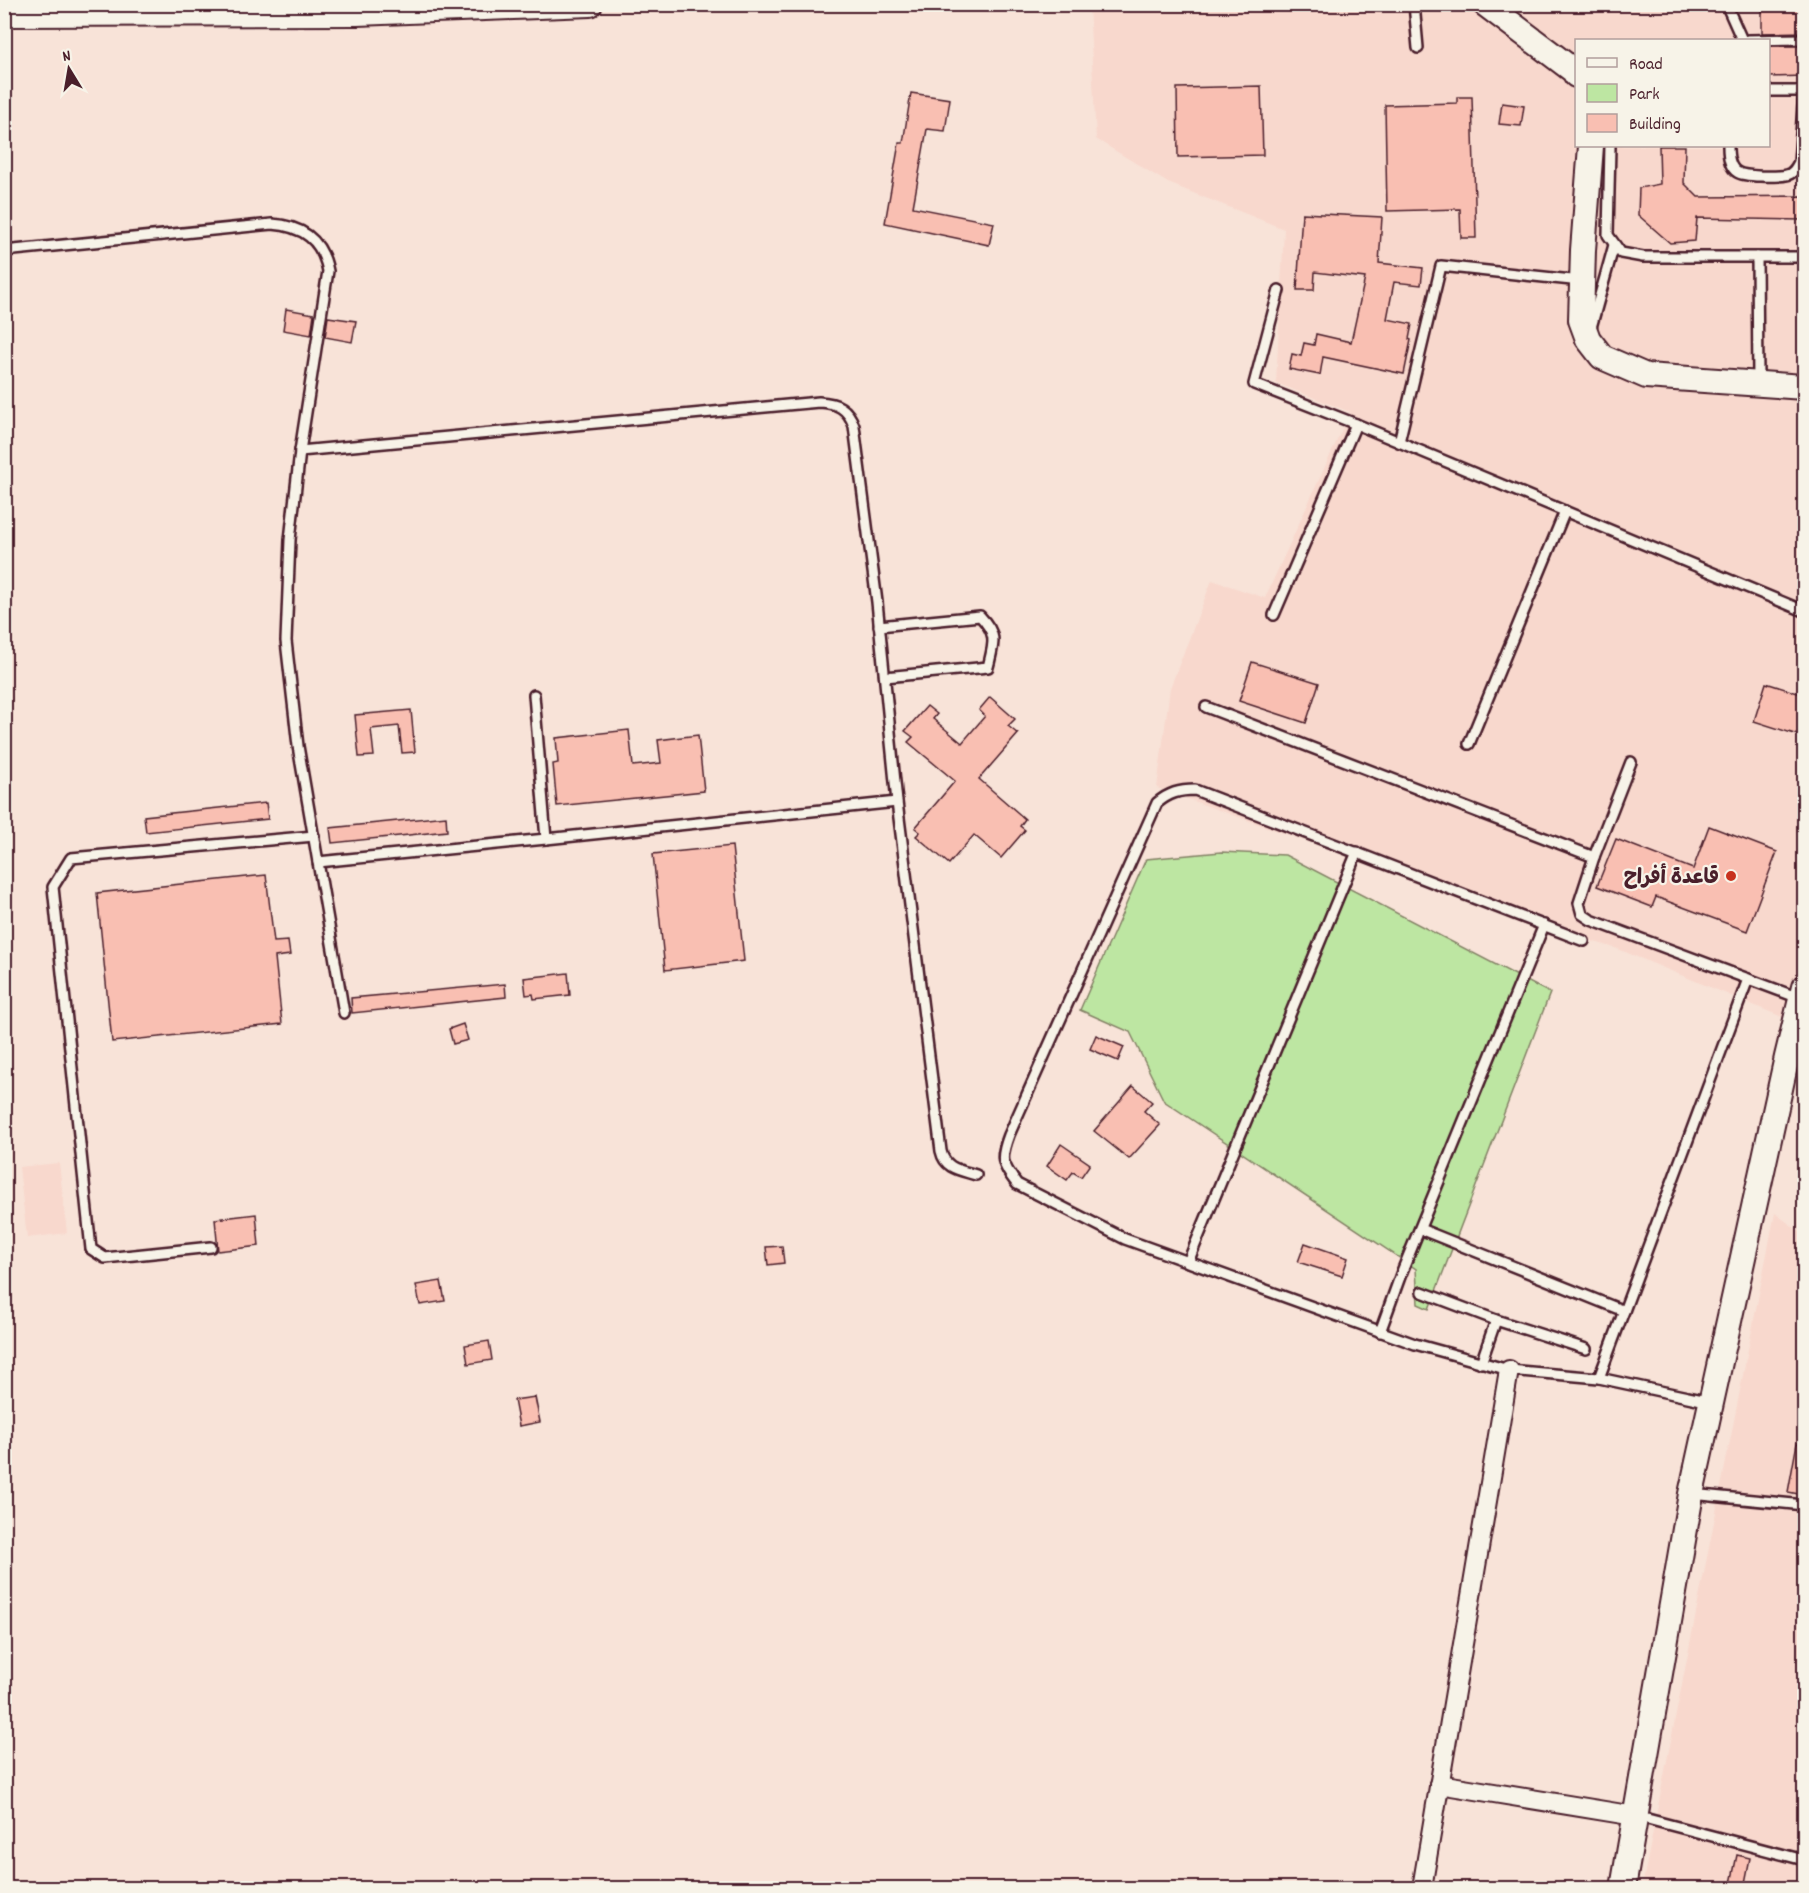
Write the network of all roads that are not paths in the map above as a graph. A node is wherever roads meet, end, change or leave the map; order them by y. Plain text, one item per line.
1 (590, 4) edge
2 (1414, 4) edge
3 (1485, 4) edge
4 (1726, 4) edge
5 (4, 14) edge
6 (1742, 39) edge
7 (1804, 39) edge
8 (1770, 40) edge
9 (1418, 48) dead end
10 (1575, 73) edge
11 (1770, 91) edge
12 (1804, 91) edge
13 (1591, 147) edge
14 (1610, 147) edge
15 (1728, 147) edge
16 (1614, 245) junction
17 (4, 251) edge
18 (1757, 257) junction
19 (1804, 257) edge
20 (1582, 281) junction
21 (1279, 290) dead end
22 (1588, 339) junction
23 (1758, 384) junction
24 (1804, 387) edge
25 (1356, 423) junction
26 (1400, 442) junction
27 (300, 452) junction
28 (1565, 511) junction
29 (1804, 611) edge
30 (1274, 615) dead end
31 (879, 626) junction
32 (885, 676) junction
33 (534, 695) dead end
34 (1206, 707) dead end
35 (1468, 744) dead end
36 (1631, 762) dead end
37 (897, 802) junction
38 (314, 836) junction
39 (546, 839) junction
40 (1357, 852) junction
41 (1593, 858) junction
42 (318, 861) junction
43 (1545, 925) junction
44 (1584, 941) dead end
45 (1748, 979) junction
46 (1803, 993) edge
47 (344, 1013) dead end
48 (976, 1175) dead end
49 (1420, 1230) junction
50 (211, 1247) dead end
51 (1188, 1262) junction
52 (1422, 1292) dead end
53 (1624, 1311) junction
54 (1496, 1320) junction
55 (1380, 1332) junction
56 (1586, 1349) dead end
57 (1481, 1363) junction
58 (1509, 1370) junction
59 (1599, 1378) junction
60 (1712, 1402) junction
61 (1691, 1494) junction
62 (1804, 1505) edge
63 (1439, 1784) junction
64 (1635, 1816) junction
65 (1804, 1860) edge
66 (1422, 1888) edge
67 (1623, 1888) edge

1 - 5 street
2 - 9 lane
3 - 10 street
4 - 6 lane
7 - 8 lane
11 - 12 lane
12 - 15 lane
13 - 20 street
14 - 16 lane
16 - 18 lane
16 - 22 lane
17 - 27 lane
18 - 19 lane
18 - 23 lane
20 - 22 street
20 - 26 lane
21 - 25 lane
22 - 23 street
23 - 24 street
25 - 26 lane
25 - 30 lane
26 - 28 lane
27 - 31 lane
27 - 38 lane
28 - 29 lane
28 - 35 lane
31 - 32 lane
31 - 32 lane
32 - 37 lane
33 - 39 lane
34 - 41 lane
36 - 41 lane
37 - 39 lane
37 - 48 lane
38 - 42 lane
38 - 50 lane
39 - 42 lane
40 - 43 lane
40 - 51 lane
40 - 51 lane
41 - 45 lane
42 - 47 lane
43 - 44 lane
43 - 49 lane
45 - 46 lane
45 - 53 lane
46 - 60 street
49 - 53 lane
49 - 55 lane
51 - 55 lane
52 - 54 lane
53 - 59 lane
54 - 56 lane
54 - 57 lane
55 - 57 lane
57 - 58 lane
58 - 59 lane
58 - 63 street
59 - 60 lane
60 - 61 street
61 - 62 lane
61 - 64 street
63 - 64 street
63 - 66 street
64 - 65 lane
64 - 67 street

